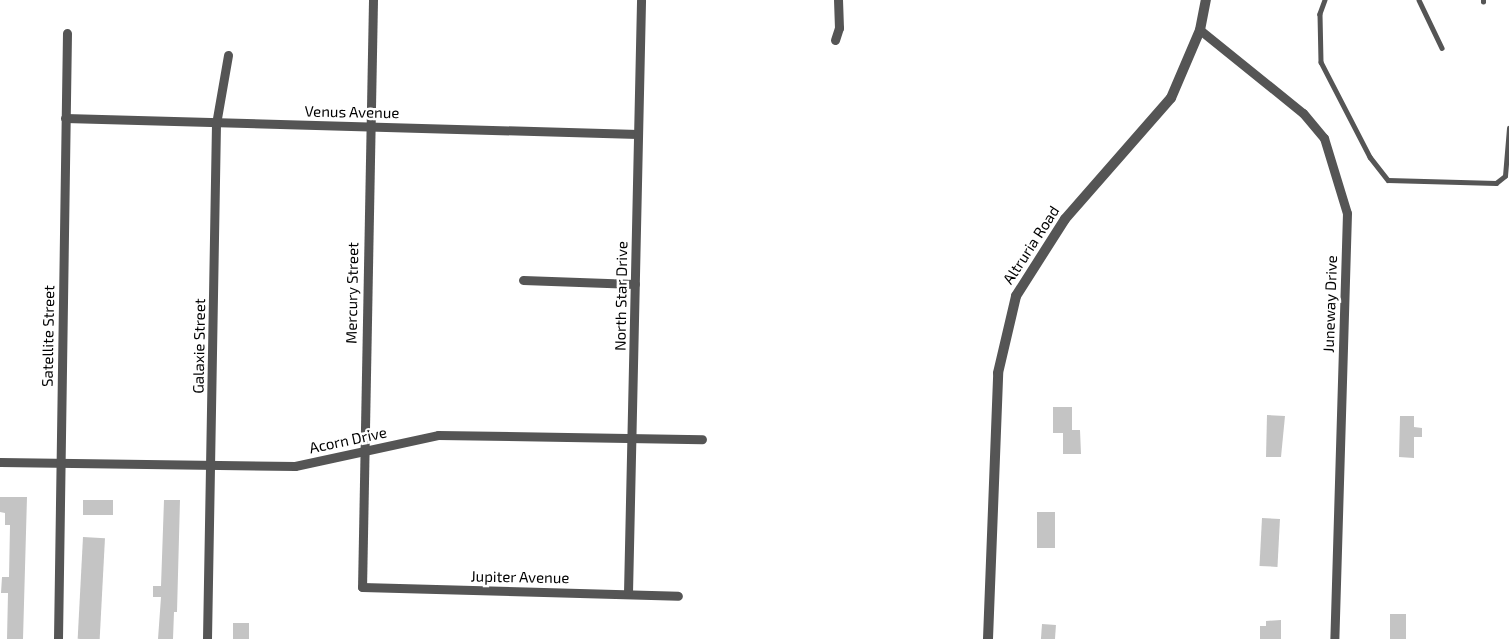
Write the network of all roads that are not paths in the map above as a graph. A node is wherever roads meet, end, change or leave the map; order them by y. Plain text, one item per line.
1 (373, 0) edge
2 (642, 0) edge
3 (838, 0) edge
4 (1206, 0) edge
5 (1325, 0) edge
6 (1419, 0) edge
7 (1200, 30) junction
8 (67, 33) dead end
9 (835, 40) dead end
10 (1442, 48) dead end
11 (228, 55) dead end
12 (65, 118) junction
13 (216, 124) junction
14 (370, 126) junction
15 (1509, 128) edge
16 (638, 134) junction
17 (1507, 178) edge
18 (523, 280) dead end
19 (634, 284) junction
20 (702, 439) dead end
21 (632, 440) junction
22 (363, 452) junction
23 (0, 462) edge
24 (60, 463) junction
25 (211, 466) junction
26 (362, 586) joint
27 (628, 593) junction
28 (678, 596) dead end
29 (58, 639) edge
30 (207, 639) edge
31 (988, 639) edge
32 (1334, 639) edge

1 - 14 street, Mercury Street
2 - 16 street, North Star Drive
3 - 9 street
4 - 7 street, Altruria Road
5 - 17 lane
6 - 10 lane
7 - 31 street, Altruria Road
7 - 32 street, Juneway Drive
8 - 12 street, Satellite Street
11 - 13 street, Galaxie Street
12 - 13 street, Venus Avenue
12 - 24 street, Satellite Street
13 - 14 street, Venus Avenue
13 - 25 street, Galaxie Street
14 - 16 street, Venus Avenue
14 - 22 street, Mercury Street
15 - 17 lane
16 - 19 street, North Star Drive
18 - 19 street
19 - 21 street, North Star Drive
20 - 21 street, Acorn Drive
21 - 22 street, Acorn Drive
21 - 27 street, North Star Drive
22 - 25 street, Acorn Drive
22 - 26 street, Mercury Street
23 - 24 street, Acorn Drive
24 - 25 street, Acorn Drive
24 - 29 street, Satellite Street
25 - 30 street, Galaxie Street
26 - 27 street, Jupiter Avenue
27 - 28 street, Jupiter Avenue

